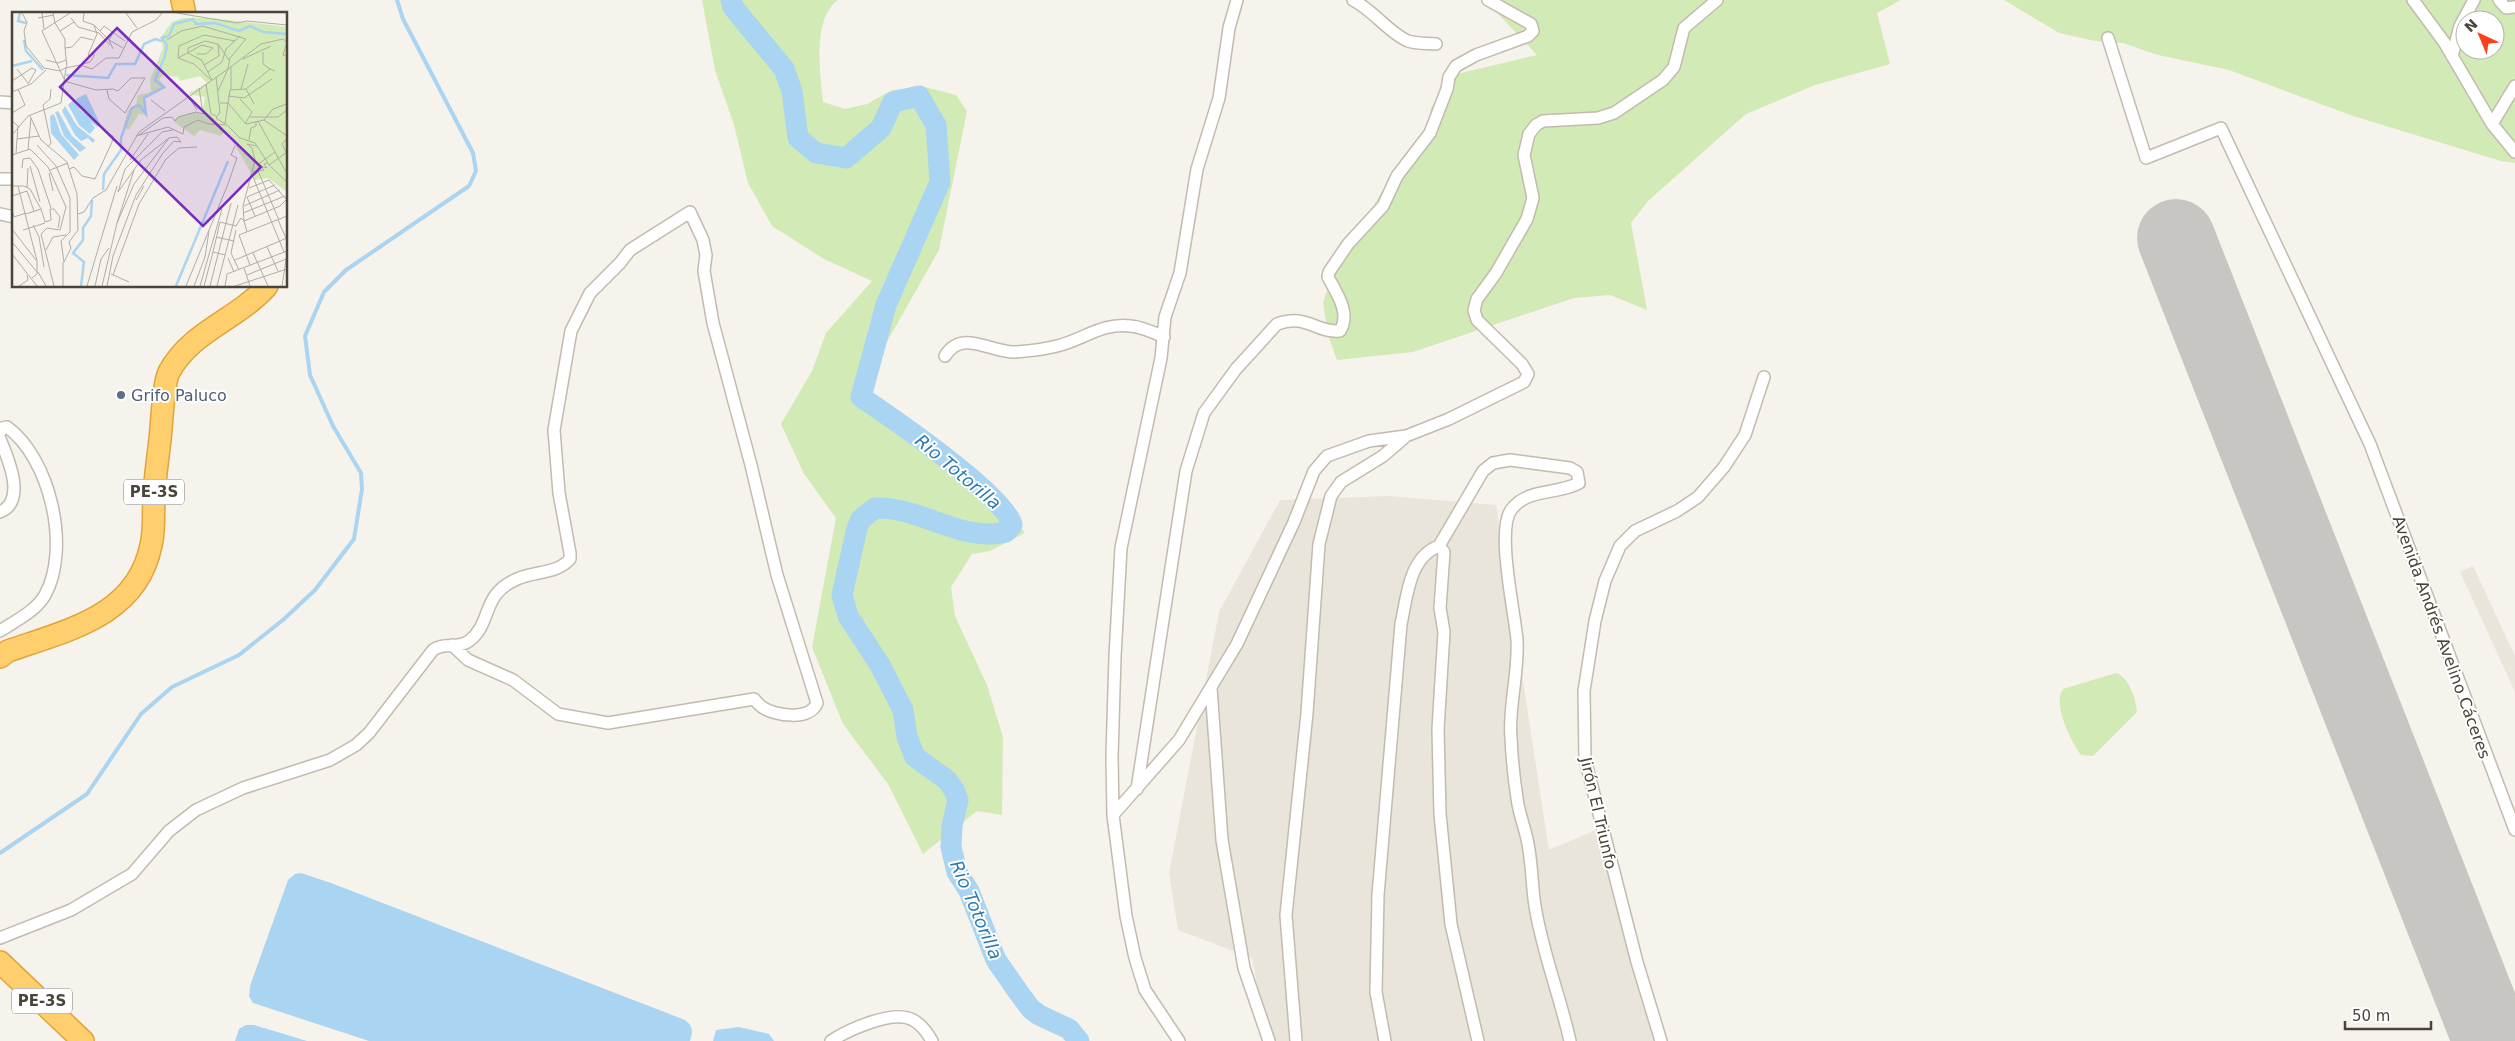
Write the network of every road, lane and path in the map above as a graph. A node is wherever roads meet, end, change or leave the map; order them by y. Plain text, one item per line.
1 (1237, 0) edge
2 (1353, 0) edge
3 (1488, 0) edge
4 (1717, 0) edge
5 (2414, 0) edge
6 (2474, 0) edge
7 (2499, 0) edge
8 (2515, 7) edge
9 (2108, 38) dead end
10 (1436, 44) dead end
11 (2452, 56) junction
12 (2515, 86) edge
13 (2492, 124) junction
14 (2515, 152) edge
15 (265, 288) edge
16 (1164, 337) junction
17 (945, 356) dead end
18 (1764, 377) dead end
19 (0, 432) edge
20 (1406, 436) junction
21 (0, 439) edge
22 (0, 512) edge
23 (1439, 546) junction
24 (0, 630) edge
25 (452, 645) junction
26 (0, 657) edge
27 (1210, 688) junction
28 (1136, 791) junction
29 (1113, 815) junction
30 (2515, 830) edge
31 (0, 938) edge
32 (0, 962) edge
33 (83, 1041) edge
34 (831, 1041) edge
35 (932, 1041) edge
36 (1179, 1041) edge
37 (1269, 1041) edge
38 (1296, 1041) edge
39 (1385, 1041) edge
40 (1478, 1041) edge
41 (1570, 1041) edge
42 (1661, 1041) edge

1 - 16 street
2 - 10 street
3 - 28 street
4 - 20 street
5 - 11 street
6 - 11 street
7 - 8 street
9 - 30 street, Avenida Andrés Avelino Cáceres
11 - 13 street
12 - 13 street
13 - 14 street
15 - 26 highway, PE-3S
16 - 17 street
16 - 29 street
18 - 42 street, Jirón El Triunfo
19 - 24 street
20 - 27 street
20 - 38 street
21 - 22 street
23 - 39 street
23 - 40 street
23 - 41 street
25 - 25 street
25 - 31 street
27 - 28 street
27 - 37 street
28 - 29 street
29 - 36 street
32 - 33 highway, PE-3S
34 - 35 street

